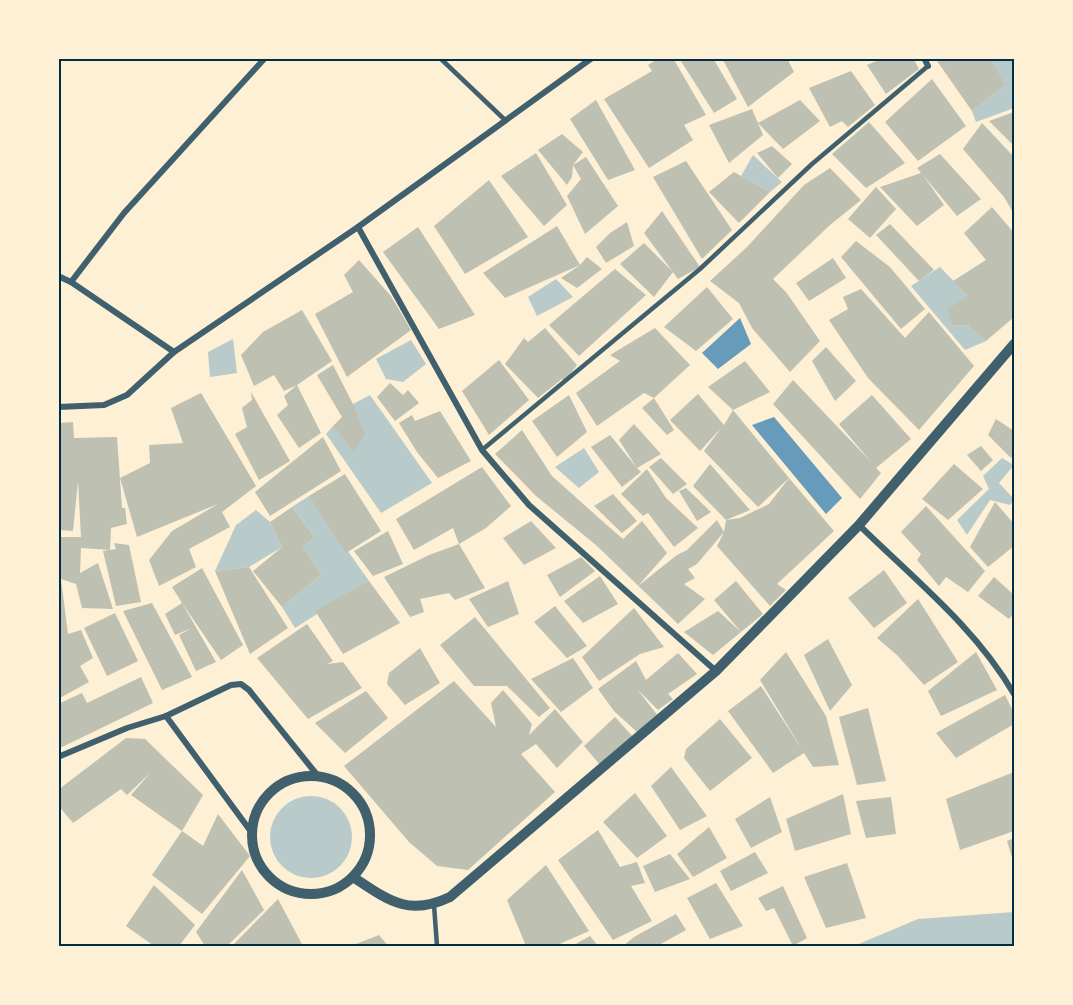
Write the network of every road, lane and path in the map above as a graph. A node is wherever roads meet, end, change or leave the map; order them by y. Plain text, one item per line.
1 (265, 58) edge
2 (440, 58) edge
3 (592, 58) edge
4 (924, 58) edge
5 (928, 66) joint
6 (505, 120) junction
7 (358, 227) junction
8 (58, 276) edge
9 (71, 282) junction
10 (1014, 344) edge
11 (174, 352) junction
12 (58, 407) edge
13 (482, 450) junction
14 (859, 525) junction
15 (716, 671) junction
16 (1014, 694) edge
17 (166, 716) junction
18 (58, 757) edge
19 (318, 776) junction
20 (252, 833) junction
21 (353, 877) junction
22 (434, 905) junction
23 (436, 946) edge

1 - 9 street
2 - 6 lane
3 - 6 street
4 - 5 street
5 - 13 lane
6 - 7 street
7 - 11 street
7 - 13 street
8 - 9 street
9 - 11 street
10 - 14 street
11 - 12 street
13 - 15 street
14 - 15 street
14 - 16 street
15 - 22 street
17 - 18 street
17 - 19 street
17 - 20 street
19 - 20 street
19 - 21 street
20 - 21 street
21 - 22 street
22 - 23 lane

